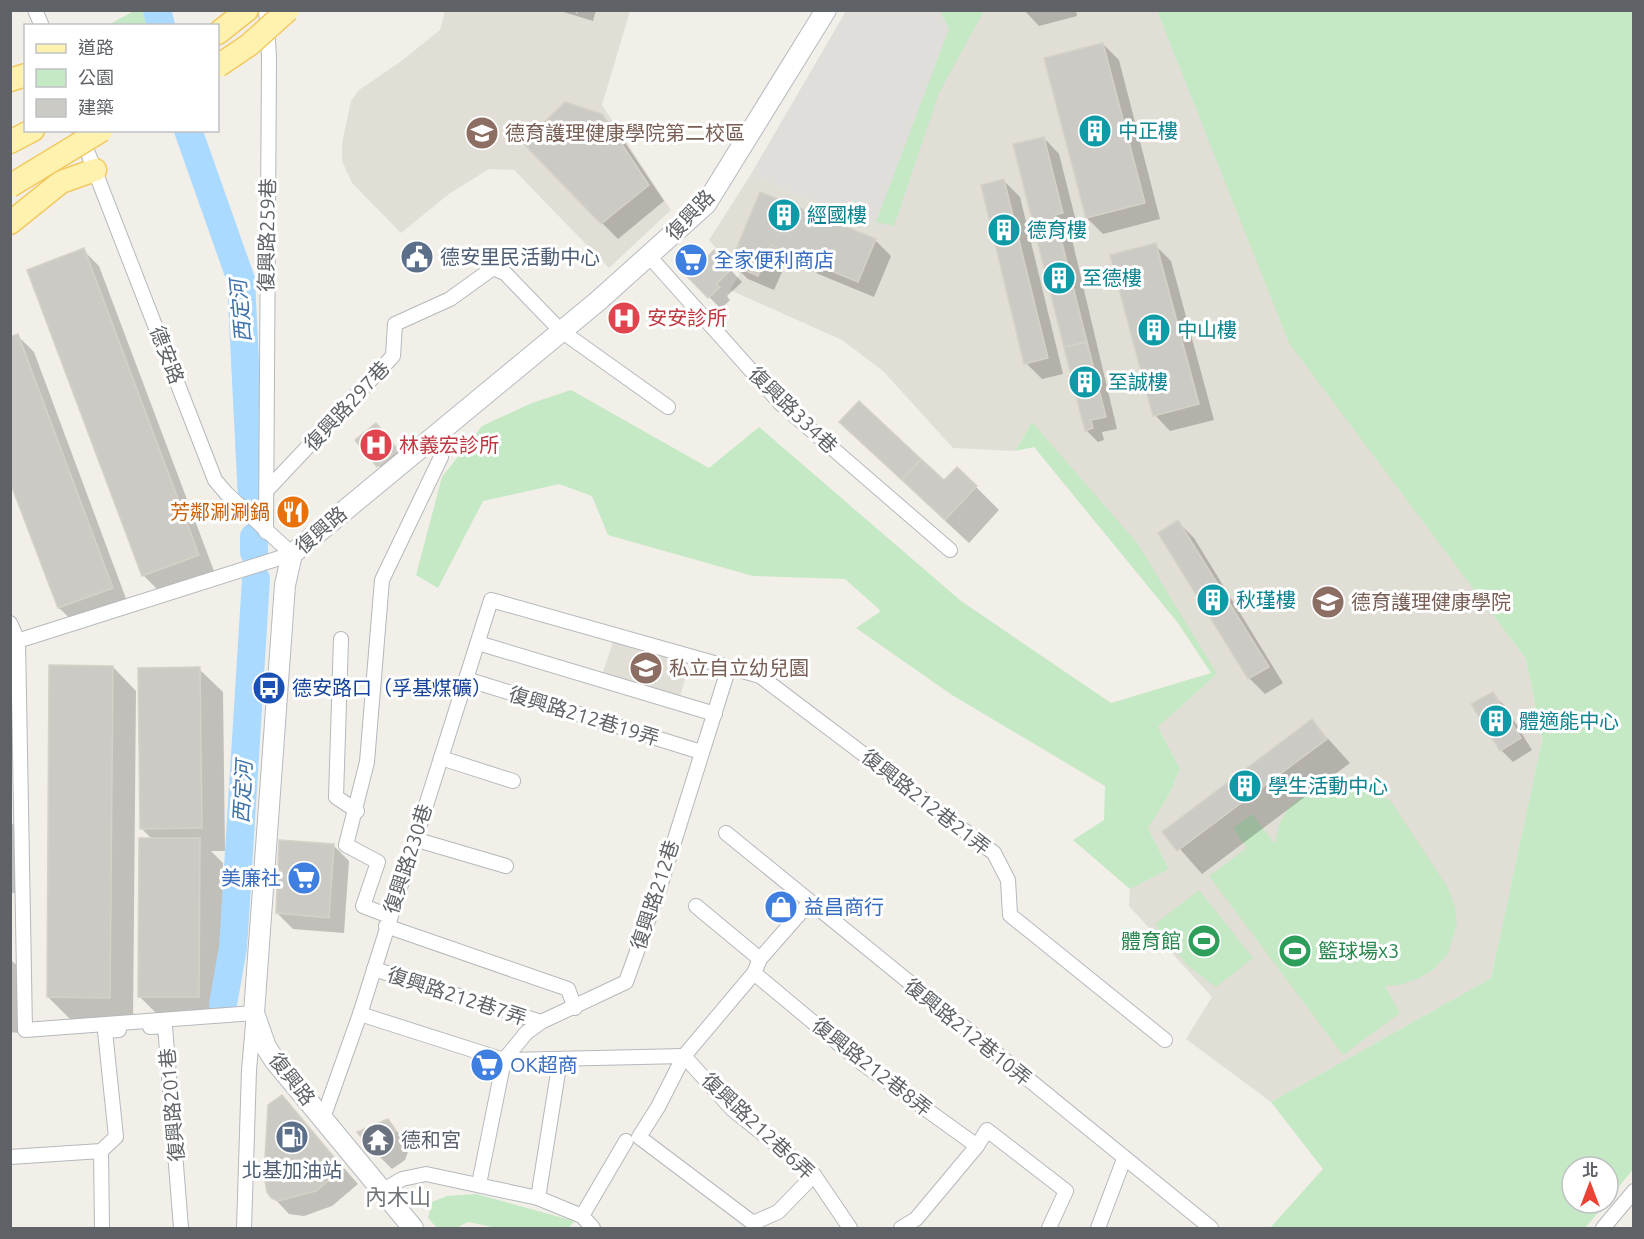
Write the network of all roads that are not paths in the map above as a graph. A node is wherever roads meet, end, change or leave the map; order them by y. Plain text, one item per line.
1 (35, 10) edge
2 (247, 10) edge
3 (266, 10) edge
4 (288, 10) edge
5 (826, 10) edge
6 (41, 24) edge
7 (219, 32) edge
8 (219, 65) edge
9 (29, 132) edge
10 (80, 132) edge
11 (99, 132) edge
12 (10, 142) edge
13 (95, 170) junction
14 (10, 186) edge
15 (10, 223) edge
16 (649, 256) junction
17 (560, 330) junction
18 (668, 407) dead end
19 (441, 429) junction
20 (268, 489) junction
21 (266, 532) junction
22 (950, 550) dead end
23 (292, 554) junction
24 (10, 623) edge
25 (340, 639) dead end
26 (14, 642) edge
27 (478, 643) junction
28 (729, 667) junction
29 (466, 679) junction
30 (715, 714) junction
31 (701, 753) junction
32 (441, 758) junction
33 (513, 781) dead end
34 (357, 811) junction
35 (726, 833) dead end
36 (414, 839) junction
37 (506, 866) dead end
38 (808, 903) junction
39 (696, 906) dead end
40 (387, 921) junction
41 (760, 959) junction
42 (374, 969) junction
43 (754, 973) junction
44 (575, 1008) junction
45 (254, 1013) junction
46 (360, 1014) junction
47 (541, 1022) junction
48 (1165, 1040) dead end
49 (684, 1056) junction
50 (504, 1060) junction
51 (560, 1060) junction
52 (275, 1061) junction
53 (249, 1070) junction
54 (323, 1118) junction
55 (626, 1141) dead end
56 (977, 1146) junction
57 (101, 1151) junction
58 (10, 1157) edge
59 (1124, 1159) junction
60 (814, 1175) junction
61 (479, 1184) junction
62 (382, 1191) junction
63 (1634, 1191) edge
64 (538, 1198) junction
65 (582, 1216) junction
66 (754, 1226) edge
67 (102, 1228) edge
68 (181, 1228) edge
69 (244, 1228) edge
70 (413, 1228) edge
71 (593, 1228) edge
72 (850, 1228) edge
73 (901, 1228) edge
74 (1049, 1228) edge
75 (1098, 1228) edge
76 (1211, 1228) edge
77 (1603, 1228) edge

1 - 6 street
2 - 7 main road
3 - 20 street, 復興路259巷
4 - 8 main road, bridge
5 - 16 street, 復興路
9 - 12 main road
10 - 13 street, 德安路
11 - 14 main road, bridge
13 - 15 main road
13 - 21 street, 德安路
16 - 17 street, 復興路
16 - 22 street, 復興路334巷
17 - 18 street, 復興路297巷
17 - 19 street, 復興路
17 - 20 street, 復興路297巷
19 - 23 street, 復興路
19 - 34 street
20 - 21 street, 復興路259巷
21 - 23 street, 德安路
23 - 26 street
23 - 45 street, 復興路
24 - 26 street
25 - 34 street
26 - 45 street
27 - 28 street, 復興路230巷
27 - 29 street, 復興路230巷
27 - 30 street
28 - 30 street, 復興路212巷
28 - 48 street, 復興路212巷21弄
29 - 31 street, 復興路212巷19弄
29 - 32 street, 復興路230巷
30 - 31 street, 復興路212巷
31 - 44 street, 復興路212巷
32 - 33 street
32 - 36 street, 復興路230巷
34 - 40 street
35 - 38 street, 復興路212巷10弄
36 - 37 street
36 - 40 street, 復興路230巷
38 - 41 street
38 - 59 street, 復興路212巷10弄
39 - 41 street
40 - 42 street, 復興路230巷
40 - 44 street
41 - 43 street
42 - 46 street, 復興路230巷
42 - 47 street, 復興路212巷7弄
43 - 49 street
43 - 56 street, 復興路212巷8弄
44 - 47 street, 復興路212巷
45 - 52 street, 復興路
45 - 53 street
46 - 50 street
46 - 54 street, 復興路230巷
47 - 50 street, 復興路212巷
49 - 51 street
49 - 60 street, 復興路212巷6弄
49 - 66 street
50 - 51 street
50 - 61 street, 復興路212巷
51 - 64 street
52 - 53 street
52 - 54 street, 復興路
53 - 69 street
54 - 62 street, 復興路
55 - 65 street
56 - 73 street
56 - 74 street
57 - 58 street
57 - 67 street
57 - 68 street, 復興路201巷
59 - 75 street
59 - 76 street, 復興路212巷10弄
60 - 66 street
60 - 72 street, 復興路212巷6弄
61 - 62 street
61 - 64 street
62 - 70 street, 復興路
63 - 77 street
64 - 65 street
65 - 71 street

